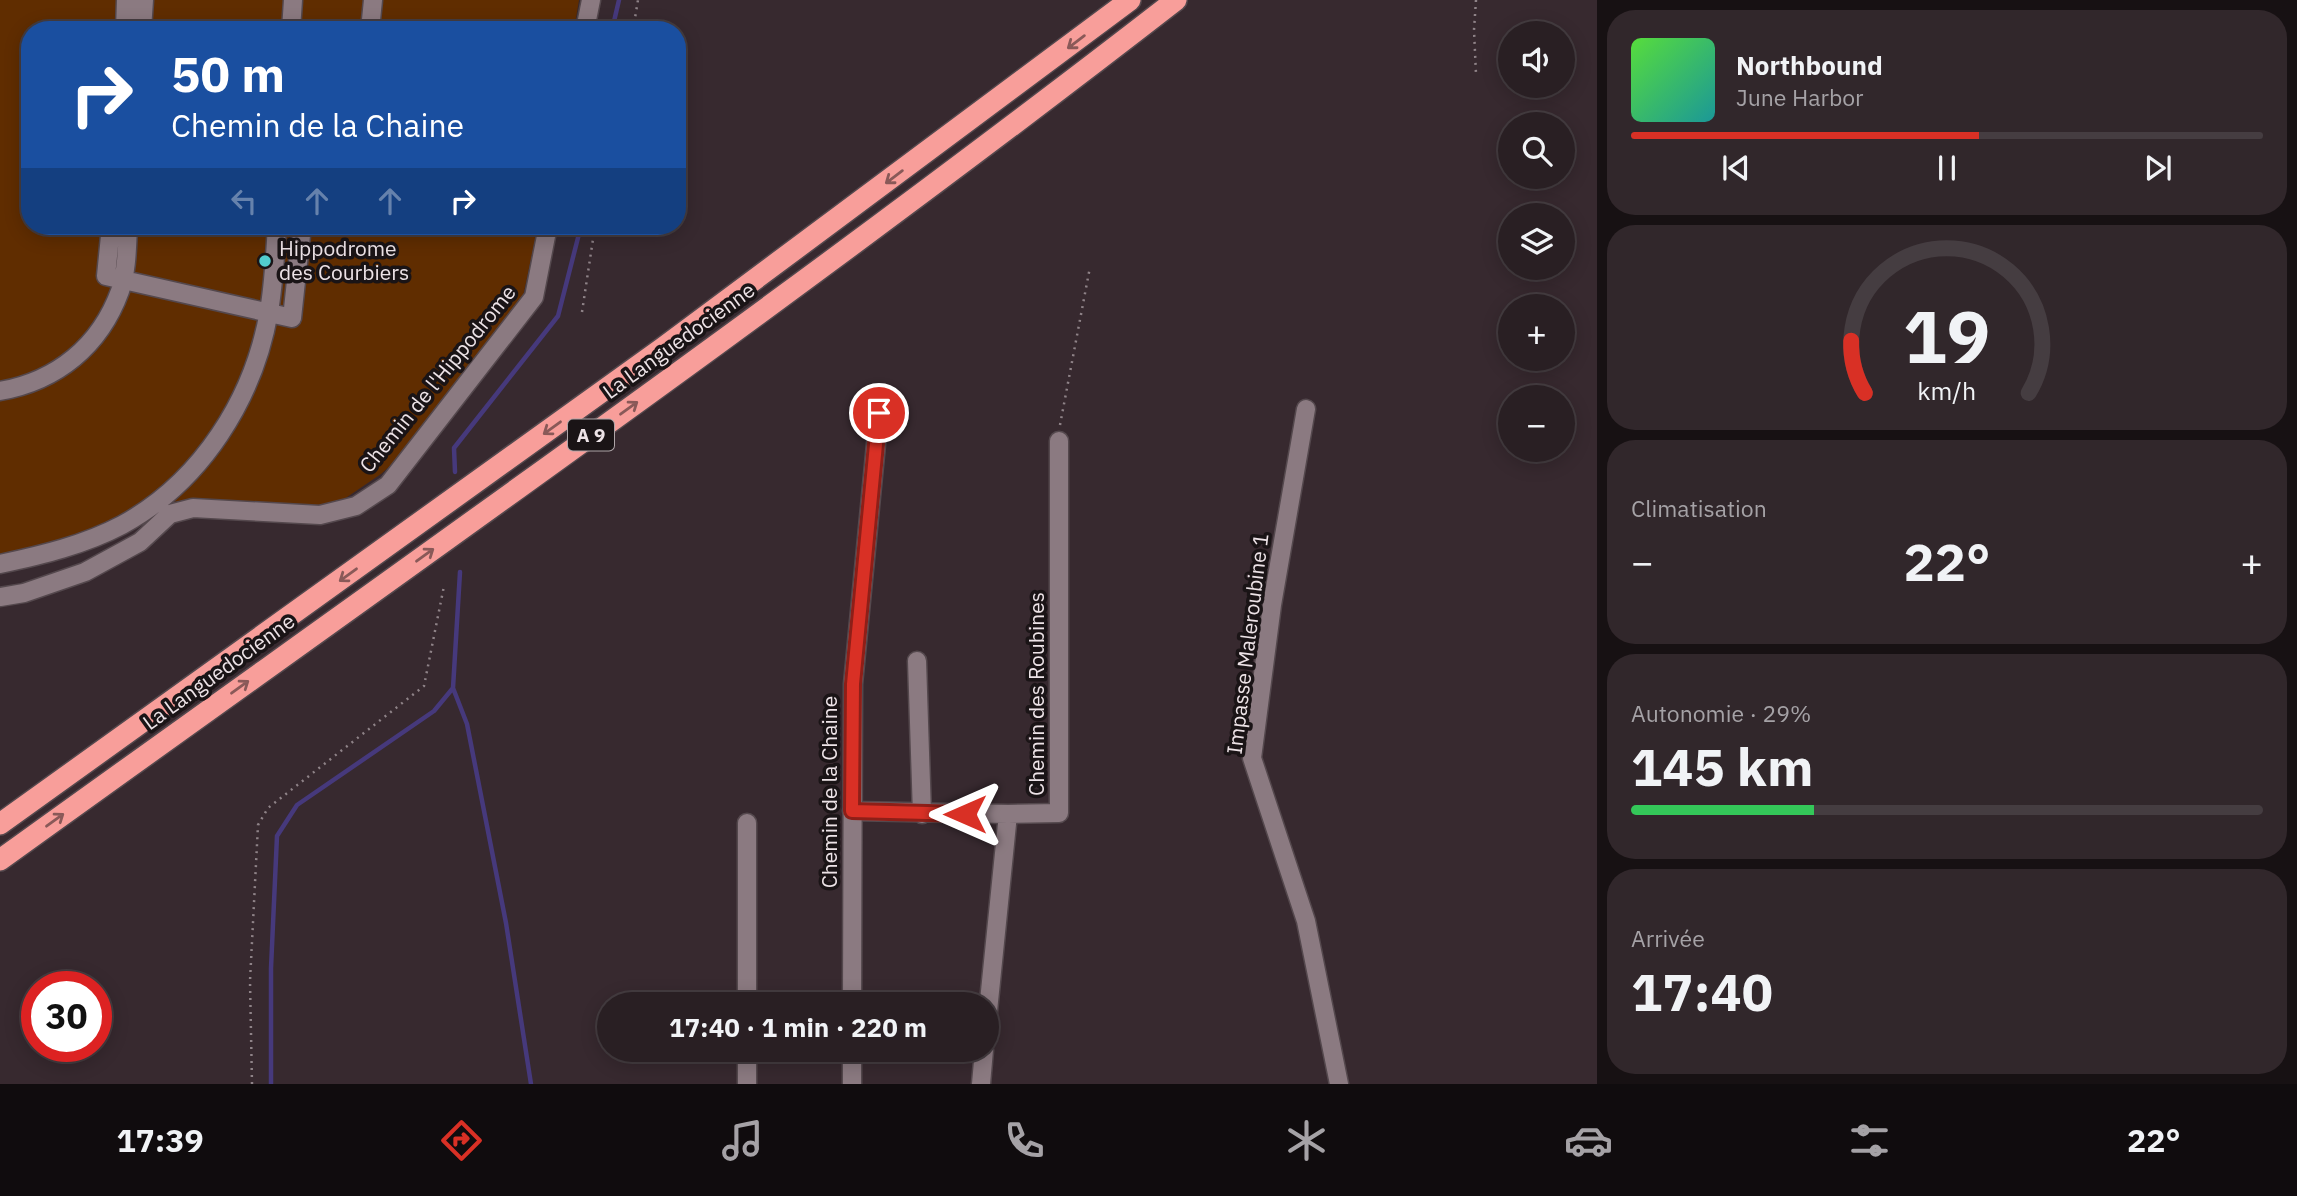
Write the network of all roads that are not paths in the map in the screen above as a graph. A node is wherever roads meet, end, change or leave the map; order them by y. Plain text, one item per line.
1 (126, 0) edge
2 (144, 0) edge
3 (293, 0) edge
4 (373, 0) edge
5 (591, 0) edge
6 (1130, 0) edge
7 (1175, 0) edge
8 (125, 21) edge
9 (143, 21) edge
10 (292, 21) edge
11 (371, 21) edge
12 (587, 21) edge
13 (110, 235) edge
14 (127, 235) edge
15 (276, 235) edge
16 (301, 235) edge
17 (546, 235) edge
18 (122, 280) junction
19 (269, 313) junction
20 (0, 391) edge
21 (1306, 410) dead end
22 (879, 413) dead end
23 (1059, 441) road end
24 (0, 564) edge
25 (0, 597) edge
26 (917, 661) dead end
27 (852, 811) junction
28 (922, 814) junction
29 (1008, 814) junction
30 (747, 823) dead end
31 (0, 824) edge
32 (0, 860) edge
33 (747, 992) edge
34 (852, 992) edge
35 (990, 992) edge
36 (747, 1062) edge
37 (852, 1062) edge
38 (983, 1062) edge
39 (747, 1084) edge
40 (852, 1084) edge
41 (981, 1084) edge
42 (1339, 1084) edge

1 - 8 street
2 - 9 street
3 - 10 street
4 - 11 street
5 - 12 street
6 -> 31 highway, La Languedocienne / A 9
32 -> 7 highway, La Languedocienne / A 9
13 - 18 street
14 - 18 street
15 - 19 street
16 - 19 street
17 - 25 street, Chemin de l'Hippodrome
18 - 19 street
18 - 20 street
19 - 24 street
21 - 42 street, Impasse Maleroubine 1
22 - 27 street, Chemin de la Chaine
23 - 29 street, Chemin des Roubines
26 - 28 street
27 - 28 street
27 - 34 street, Chemin de la Chaine
28 - 29 street
29 - 35 street, Chemin des Roubines
30 - 33 street
36 - 39 street
37 - 40 street
38 - 41 street

